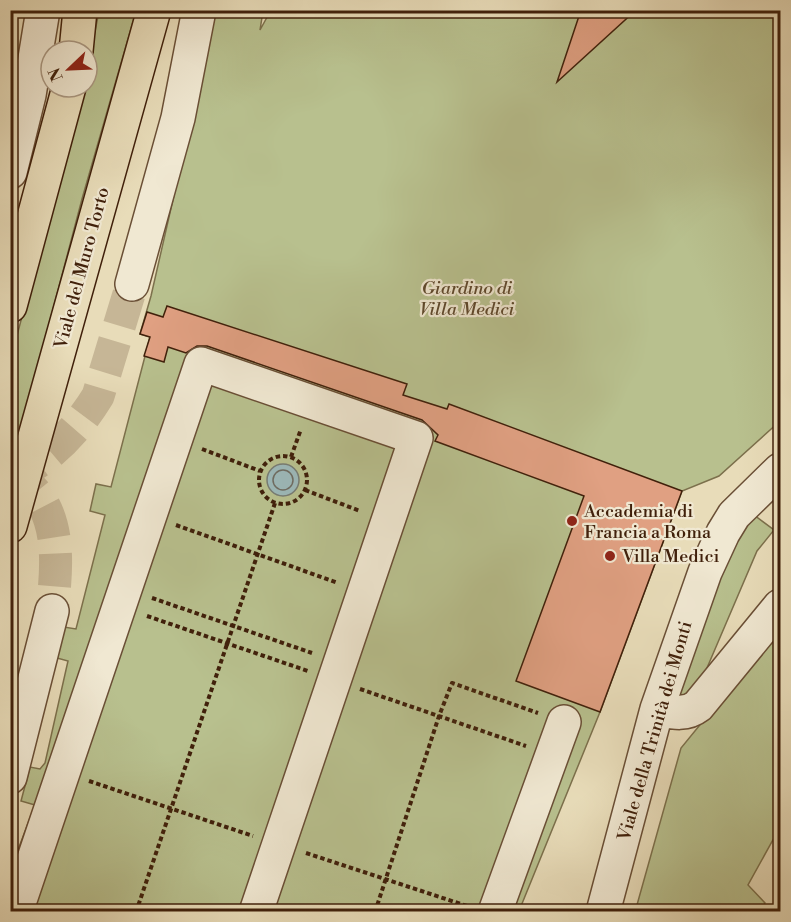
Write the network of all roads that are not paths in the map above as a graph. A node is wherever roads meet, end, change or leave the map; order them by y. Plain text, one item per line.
1 (31, 10) edge
2 (43, 10) edge
3 (80, 10) edge
4 (154, 10) edge
5 (199, 10) edge
6 (77, 39) edge
7 (66, 99) edge
8 (10, 105) edge
9 (10, 172) edge
10 (132, 284) tunnel mouth
11 (10, 306) edge
12 (780, 470) edge
13 (10, 526) edge
14 (780, 606) edge
15 (52, 610) tunnel mouth
16 (657, 709) junction
17 (564, 722) road end
18 (10, 777) edge
19 (16, 912) edge
20 (256, 912) edge
21 (495, 912) edge
22 (603, 912) edge

1 - 8 street
2 - 9 street
3 - 6 main road
4 - 13 main road, Viale del Muro Torto
5 - 10 street
7 - 11 main road
12 - 16 street, Viale della Trinità dei Monti
14 - 16 street
15 - 18 street
16 - 22 street, Viale della Trinità dei Monti
17 - 21 street
19 - 20 street

